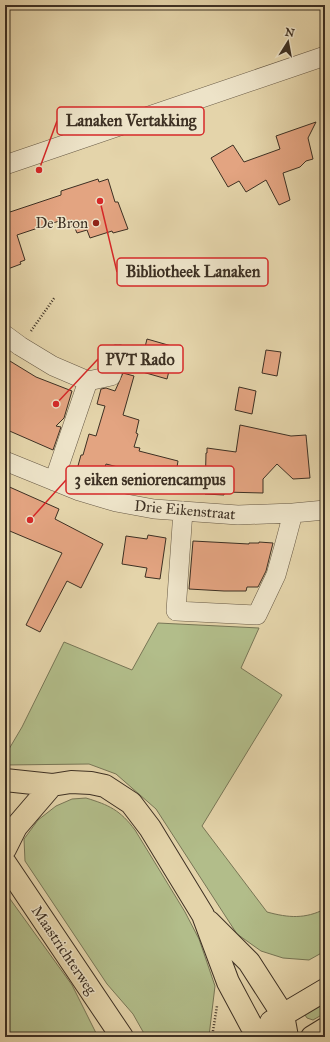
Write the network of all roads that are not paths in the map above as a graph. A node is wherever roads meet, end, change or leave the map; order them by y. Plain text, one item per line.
1 (325, 56) edge
2 (5, 165) edge
3 (5, 335) edge
4 (118, 354) dead end
5 (88, 381) junction
6 (5, 461) edge
7 (54, 481) junction
8 (325, 510) edge
9 (183, 511) junction
10 (292, 513) junction
11 (5, 780) edge
12 (52, 785) junction
13 (5, 849) edge
14 (5, 863) edge
15 (203, 915) junction
16 (325, 990) edge
17 (283, 1015) junction
18 (325, 1029) edge
19 (119, 1031) edge
20 (256, 1035) edge
21 (287, 1037) edge
22 (312, 1037) edge

1 - 2 street
3 - 5 street
4 - 5 street
5 - 7 street
6 - 7 street, Drie Eikenstraat
7 - 9 street, Drie Eikenstraat
8 - 10 street, Drie Eikenstraat
9 - 10 street, Drie Eikenstraat
9 - 10 street
11 - 12 main road
12 - 13 main road
12 - 15 main road
14 - 19 main road, Maastrichterweg
15 - 17 main road
15 - 20 main road
16 - 17 main road
17 - 20 main road
17 - 21 main road
18 - 22 main road

